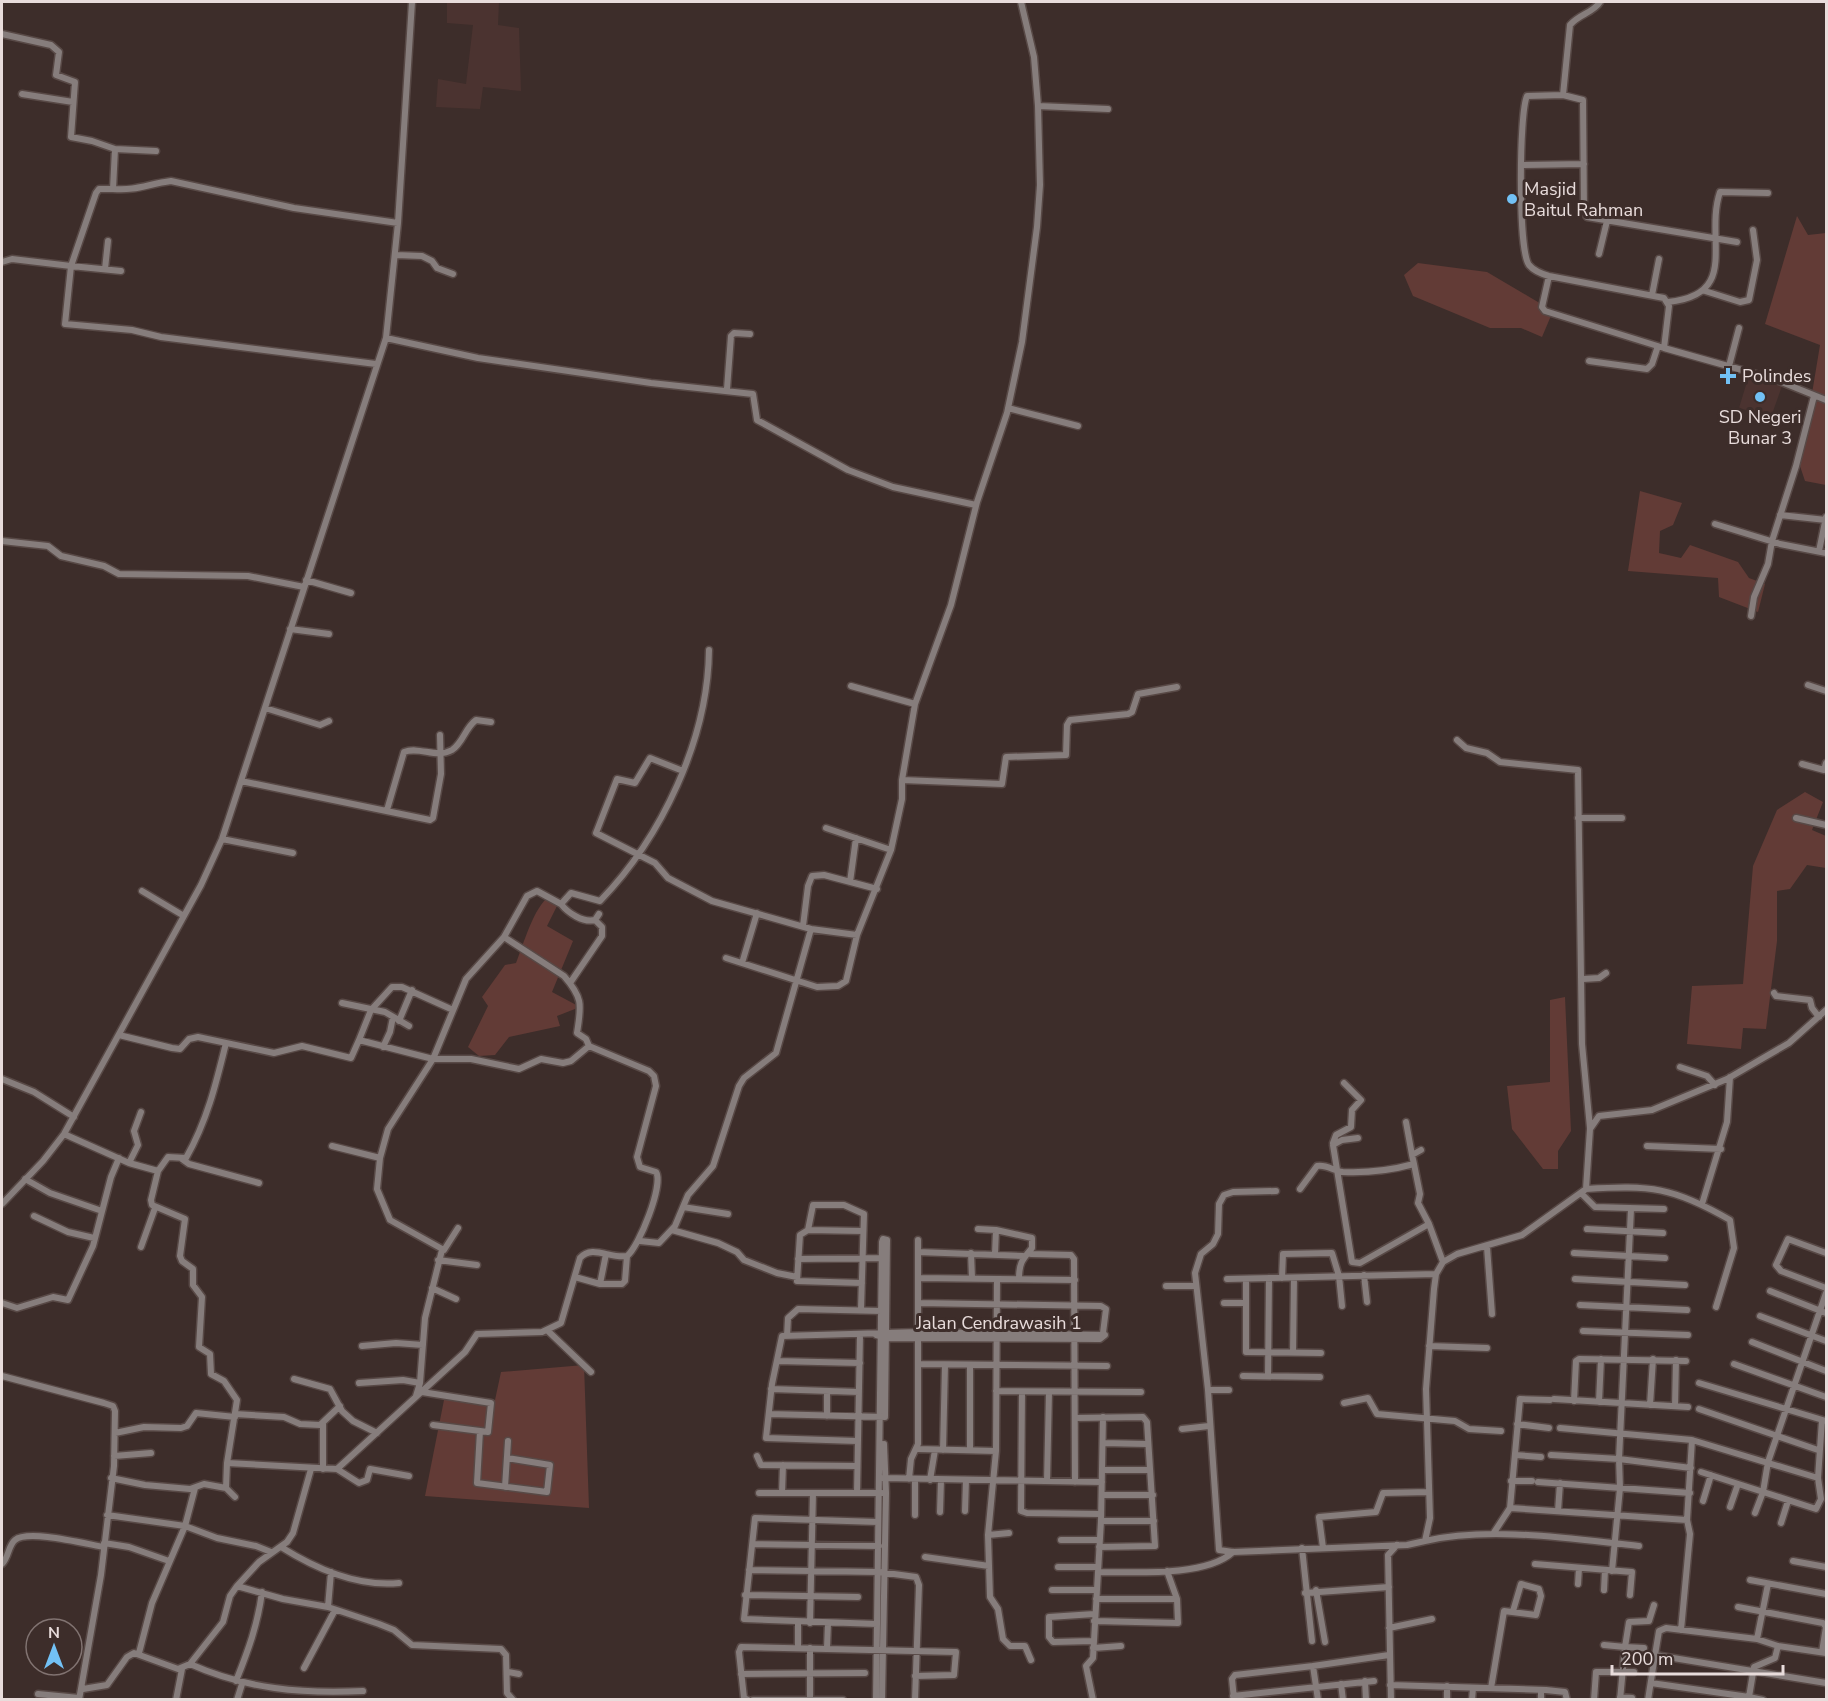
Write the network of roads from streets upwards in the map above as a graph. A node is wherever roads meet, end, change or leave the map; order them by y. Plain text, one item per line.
1 (412, 2) edge
2 (1021, 2) edge
3 (1600, 2) edge
4 (2, 34) edge
5 (22, 94) dead end
6 (1563, 95) junction
7 (73, 102) junction
8 (1038, 106) junction
9 (1108, 109) dead end
10 (116, 149) junction
11 (156, 151) dead end
12 (1584, 164) junction
13 (1522, 165) junction
14 (113, 189) junction
15 (1768, 193) dead end
16 (1607, 221) junction
17 (398, 223) junction
18 (1753, 230) dead end
19 (1715, 240) junction
20 (108, 241) dead end
21 (1737, 242) dead end
22 (1599, 254) dead end
23 (396, 255) junction
24 (1659, 259) dead end
25 (2, 262) edge
26 (71, 266) junction
27 (105, 269) junction
28 (121, 271) dead end
29 (453, 274) dead end
30 (1549, 276) junction
31 (1705, 291) junction
32 (1652, 295) junction
33 (1668, 302) junction
34 (1739, 328) dead end
35 (750, 334) dead end
36 (386, 338) junction
37 (1661, 347) junction
38 (1589, 362) dead end
39 (376, 364) junction
40 (1729, 366) junction
41 (727, 389) junction
42 (1814, 396) junction
43 (1827, 400) edge
44 (1008, 408) junction
45 (1078, 426) dead end
46 (976, 505) junction
47 (1780, 515) junction
48 (1826, 518) edge
49 (1714, 524) dead end
50 (2, 541) edge
51 (1772, 541) junction
52 (1823, 552) edge
53 (305, 583) junction
54 (351, 593) dead end
55 (1751, 616) dead end
56 (290, 629) junction
57 (329, 634) dead end
58 (709, 650) dead end
59 (1808, 685) dead end
60 (851, 686) dead end
61 (1177, 687) dead end
62 (1827, 691) edge
63 (915, 704) junction
64 (265, 708) junction
65 (329, 721) dead end
66 (491, 722) dead end
67 (440, 735) dead end
68 (1457, 740) dead end
69 (441, 755) junction
70 (1802, 764) dead end
71 (1826, 768) edge
72 (683, 771) junction
73 (902, 780) junction
74 (241, 781) junction
75 (387, 810) junction
76 (1578, 818) junction
77 (1622, 818) dead end
78 (1796, 818) dead end
79 (1827, 825) edge
80 (826, 828) dead end
81 (856, 838) junction
82 (222, 839) junction
83 (891, 850) junction
84 (293, 853) dead end
85 (637, 853) junction
86 (850, 882) junction
87 (877, 889) junction
88 (142, 891) dead end
89 (561, 904) junction
90 (757, 913) junction
91 (184, 916) junction
92 (807, 928) junction
93 (857, 935) junction
94 (504, 937) junction
95 (726, 958) dead end
96 (742, 963) junction
97 (1606, 973) dead end
98 (1583, 979) junction
99 (796, 981) junction
100 (570, 983) junction
101 (412, 990) junction
102 (1774, 993) dead end
103 (342, 1003) dead end
104 (371, 1010) junction
105 (453, 1010) junction
106 (1827, 1010) edge
107 (1819, 1017) junction
108 (396, 1019) junction
109 (409, 1026) dead end
110 (119, 1035) junction
111 (359, 1040) junction
112 (226, 1043) junction
113 (589, 1046) junction
114 (383, 1047) junction
115 (433, 1059) junction
116 (1680, 1067) dead end
117 (1730, 1077) junction
118 (2, 1079) edge
119 (1344, 1083) dead end
120 (1715, 1085) junction
121 (141, 1112) dead end
122 (74, 1117) junction
123 (1407, 1122) dead end
124 (1590, 1129) junction
125 (64, 1134) junction
126 (1358, 1138) dead end
127 (1333, 1143) junction
128 (332, 1146) dead end
129 (1647, 1146) dead end
130 (1721, 1149) junction
131 (1421, 1150) dead end
132 (1412, 1155) junction
133 (119, 1158) junction
134 (380, 1158) junction
135 (182, 1159) junction
136 (129, 1163) junction
137 (1414, 1164) junction
138 (158, 1171) junction
139 (1338, 1171) junction
140 (25, 1179) junction
141 (259, 1183) dead end
142 (1300, 1189) dead end
143 (1276, 1191) dead end
144 (1583, 1191) junction
145 (2, 1204) edge
146 (1702, 1204) junction
147 (683, 1207) junction
148 (155, 1208) junction
149 (1631, 1209) junction
150 (1664, 1209) dead end
151 (102, 1211) junction
152 (728, 1214) dead end
153 (34, 1216) dead end
154 (1430, 1224) junction
155 (458, 1227) dead end
156 (978, 1229) dead end
157 (1587, 1229) dead end
158 (672, 1230) junction
159 (808, 1230) junction
160 (996, 1230) junction
161 (863, 1231) junction
162 (1630, 1231) junction
163 (1663, 1233) dead end
164 (94, 1238) junction
165 (918, 1240) dead end
166 (640, 1241) junction
167 (141, 1247) dead end
168 (1487, 1247) junction
169 (442, 1250) junction
170 (918, 1252) junction
171 (971, 1253) junction
172 (1574, 1253) dead end
173 (1827, 1253) edge
174 (606, 1254) junction
175 (995, 1254) junction
176 (1031, 1254) dead end
177 (627, 1256) junction
178 (1023, 1256) junction
179 (1629, 1256) junction
180 (863, 1258) junction
181 (882, 1258) junction
182 (1665, 1258) dead end
183 (798, 1259) junction
184 (438, 1260) junction
185 (1443, 1262) junction
186 (477, 1265) dead end
187 (1436, 1274) junction
188 (1364, 1275) junction
189 (1339, 1276) junction
190 (575, 1277) junction
191 (797, 1277) junction
192 (918, 1278) junction
193 (972, 1278) junction
194 (1269, 1278) junction
195 (1282, 1278) junction
196 (1294, 1278) junction
197 (997, 1279) junction
198 (1019, 1279) junction
199 (1227, 1279) dead end
200 (1245, 1279) junction
201 (1575, 1279) dead end
202 (1076, 1280) junction
203 (1627, 1282) junction
204 (862, 1283) junction
205 (600, 1284) junction
206 (1685, 1284) dead end
207 (1166, 1286) dead end
208 (1195, 1286) junction
209 (432, 1288) junction
210 (1827, 1288) edge
211 (1770, 1291) dead end
212 (1827, 1293) edge
213 (456, 1299) dead end
214 (1367, 1302) dead end
215 (2, 1303) edge
216 (919, 1303) junction
217 (1224, 1303) dead end
218 (1245, 1303) junction
219 (997, 1304) junction
220 (1580, 1305) dead end
221 (1076, 1306) junction
222 (1342, 1306) dead end
223 (1626, 1307) junction
224 (1716, 1307) dead end
225 (861, 1309) junction
226 (1687, 1310) dead end
227 (882, 1311) junction
228 (1824, 1312) edge
229 (1492, 1314) dead end
230 (1760, 1316) dead end
231 (548, 1331) junction
232 (1583, 1331) dead end
233 (1627, 1332) junction
234 (919, 1334) junction
235 (860, 1335) junction
236 (883, 1335) junction
237 (997, 1335) junction
238 (1688, 1335) dead end
239 (787, 1336) junction
240 (1076, 1336) junction
241 (1812, 1336) junction
242 (1827, 1341) edge
243 (1752, 1342) dead end
244 (423, 1345) junction
245 (362, 1346) dead end
246 (1429, 1346) junction
247 (1487, 1348) dead end
248 (1293, 1352) junction
249 (1269, 1353) junction
250 (1321, 1353) dead end
251 (1601, 1359) junction
252 (1624, 1359) junction
253 (1653, 1359) junction
254 (1676, 1360) junction
255 (777, 1361) junction
256 (1686, 1361) dead end
257 (1803, 1362) junction
258 (860, 1363) junction
259 (920, 1364) junction
260 (1734, 1364) dead end
261 (945, 1365) junction
262 (970, 1365) junction
263 (997, 1365) junction
264 (1075, 1366) junction
265 (1107, 1366) dead end
266 (1827, 1371) edge
267 (591, 1372) dead end
268 (1268, 1375) junction
269 (2, 1376) edge
270 (1243, 1376) dead end
271 (1320, 1377) dead end
272 (294, 1379) dead end
273 (359, 1383) dead end
274 (420, 1383) junction
275 (1699, 1383) dead end
276 (1795, 1385) junction
277 (771, 1389) junction
278 (1208, 1390) junction
279 (1229, 1390) dead end
280 (827, 1391) junction
281 (996, 1391) junction
282 (422, 1392) junction
283 (859, 1392) junction
284 (1022, 1392) junction
285 (1049, 1392) junction
286 (1141, 1392) dead end
287 (1075, 1393) junction
288 (416, 1397) junction
289 (1827, 1397) edge
290 (1574, 1401) junction
291 (1599, 1402) junction
292 (1344, 1403) dead end
293 (1622, 1403) junction
294 (1650, 1405) junction
295 (340, 1406) junction
296 (1675, 1406) junction
297 (1688, 1407) dead end
298 (1699, 1409) dead end
299 (1786, 1410) junction
300 (768, 1414) junction
301 (235, 1415) junction
302 (827, 1416) junction
303 (858, 1417) junction
304 (883, 1417) junction
305 (1103, 1417) junction
306 (1075, 1418) junction
307 (1426, 1418) junction
308 (1824, 1421) edge
309 (323, 1424) junction
310 (1517, 1424) junction
311 (433, 1425) dead end
312 (1209, 1426) junction
313 (1549, 1428) dead end
314 (1560, 1428) dead end
315 (1182, 1429) dead end
316 (480, 1431) junction
317 (1502, 1431) dead end
318 (1620, 1432) junction
319 (115, 1433) junction
320 (377, 1433) junction
321 (1777, 1436) junction
322 (1692, 1440) junction
323 (508, 1441) dead end
324 (857, 1441) junction
325 (1103, 1443) junction
326 (1147, 1444) junction
327 (918, 1449) junction
328 (935, 1450) junction
329 (944, 1450) junction
330 (970, 1450) junction
331 (996, 1450) junction
332 (1818, 1450) junction
333 (151, 1453) dead end
334 (1515, 1455) junction
335 (1551, 1455) dead end
336 (114, 1456) junction
337 (757, 1456) dead end
338 (1541, 1457) dead end
339 (507, 1458) junction
340 (1619, 1459) junction
341 (1768, 1462) junction
342 (227, 1463) junction
343 (783, 1465) junction
344 (856, 1467) junction
345 (337, 1468) junction
346 (1691, 1468) junction
347 (311, 1469) junction
348 (324, 1469) junction
349 (1102, 1470) junction
350 (1149, 1470) junction
351 (1701, 1472) dead end
352 (1711, 1475) junction
353 (409, 1476) dead end
354 (111, 1478) junction
355 (883, 1478) junction
356 (1818, 1478) junction
357 (912, 1479) junction
358 (930, 1480) junction
359 (941, 1480) junction
360 (966, 1480) junction
361 (993, 1481) junction
362 (1020, 1481) junction
363 (1047, 1481) junction
364 (1511, 1481) junction
365 (1074, 1482) junction
366 (1102, 1482) junction
367 (1560, 1484) junction
368 (1738, 1484) junction
369 (505, 1487) junction
370 (195, 1488) junction
371 (226, 1488) junction
372 (1620, 1488) junction
373 (1429, 1492) junction
374 (1763, 1492) junction
375 (759, 1493) dead end
376 (782, 1493) junction
377 (813, 1493) junction
378 (856, 1493) junction
379 (883, 1493) junction
380 (1689, 1494) junction
381 (1102, 1495) junction
382 (1153, 1496) junction
383 (235, 1497) dead end
384 (1824, 1499) edge
385 (1703, 1501) dead end
386 (1788, 1501) junction
387 (1730, 1507) dead end
388 (1510, 1508) junction
389 (965, 1511) dead end
390 (1558, 1511) junction
391 (940, 1512) dead end
392 (1755, 1513) dead end
393 (107, 1515) junction
394 (915, 1515) dead end
395 (1617, 1515) junction
396 (1101, 1517) junction
397 (812, 1518) junction
398 (1687, 1520) junction
399 (1154, 1521) junction
400 (878, 1522) junction
401 (1781, 1523) dead end
402 (185, 1526) junction
403 (1009, 1533) dead end
404 (1493, 1534) junction
405 (988, 1535) junction
406 (1061, 1540) dead end
407 (1425, 1541) junction
408 (1099, 1543) junction
409 (753, 1544) junction
410 (1614, 1544) junction
411 (104, 1545) junction
412 (812, 1545) junction
413 (1398, 1545) junction
414 (879, 1546) junction
415 (1639, 1546) dead end
416 (281, 1547) junction
417 (1302, 1548) junction
418 (1323, 1548) junction
419 (271, 1552) junction
420 (1233, 1552) junction
421 (925, 1557) dead end
422 (169, 1561) junction
423 (1793, 1561) dead end
424 (2, 1564) edge
425 (1535, 1564) dead end
426 (989, 1566) junction
427 (1058, 1567) dead end
428 (1827, 1567) edge
429 (1579, 1568) junction
430 (749, 1570) junction
431 (812, 1570) junction
432 (1098, 1570) junction
433 (1609, 1570) junction
434 (1167, 1571) junction
435 (331, 1572) junction
436 (882, 1573) junction
437 (1750, 1580) dead end
438 (399, 1583) dead end
439 (1578, 1584) dead end
440 (1768, 1584) junction
441 (237, 1586) junction
442 (1389, 1587) junction
443 (1052, 1590) dead end
444 (1096, 1590) junction
445 (1316, 1590) junction
446 (1604, 1590) dead end
447 (262, 1592) junction
448 (1305, 1593) junction
449 (1827, 1594) edge
450 (745, 1595) junction
451 (1630, 1595) dead end
452 (811, 1597) junction
453 (858, 1597) dead end
454 (1096, 1599) junction
455 (1177, 1599) junction
456 (1654, 1605) dead end
457 (1738, 1606) dead end
458 (328, 1607) junction
459 (335, 1610) junction
460 (1513, 1611) junction
461 (1763, 1612) junction
462 (1094, 1617) junction
463 (1432, 1619) dead end
464 (798, 1623) junction
465 (810, 1623) junction
466 (828, 1623) junction
467 (877, 1624) junction
468 (1389, 1628) junction
469 (1681, 1630) junction
470 (1757, 1639) junction
471 (1312, 1641) dead end
472 (1325, 1642) dead end
473 (1093, 1644) junction
474 (1604, 1645) dead end
475 (1121, 1646) dead end
476 (1778, 1646) junction
477 (1625, 1647) junction
478 (798, 1648) junction
479 (810, 1648) junction
480 (827, 1648) junction
481 (879, 1648) junction
482 (1644, 1648) dead end
483 (916, 1651) junction
484 (1824, 1652) edge
485 (139, 1653) junction
486 (1389, 1655) junction
487 (1655, 1655) junction
488 (1031, 1660) dead end
489 (190, 1664) junction
490 (1313, 1666) junction
491 (304, 1668) dead end
492 (182, 1669) junction
493 (1622, 1671) junction
494 (1754, 1671) junction
495 (508, 1672) junction
496 (1634, 1672) dead end
497 (519, 1674) dead end
498 (741, 1674) junction
499 (809, 1674) junction
500 (865, 1674) dead end
501 (915, 1676) junction
502 (1365, 1681) junction
503 (1374, 1681) dead end
504 (239, 1682) junction
505 (1651, 1683) junction
506 (1827, 1683) edge
507 (1341, 1684) junction
508 (1390, 1685) junction
509 (1447, 1686) junction
510 (1316, 1687) junction
511 (1473, 1688) junction
512 (1491, 1688) junction
513 (83, 1689) junction
514 (1541, 1690) junction
515 (363, 1691) dead end
516 (38, 1694) dead end
517 (1233, 1698) edge
518 (1620, 1698) edge
519 (1632, 1698) dead end
520 (1749, 1698) edge
521 (79, 1699) edge
522 (755, 1699) edge
523 (810, 1699) edge
524 (176, 1700) edge
525 (237, 1700) edge
526 (513, 1700) edge
527 (748, 1700) edge
528 (843, 1700) edge
529 (876, 1700) edge
530 (882, 1700) edge
531 (915, 1700) edge
532 (1093, 1700) edge
533 (1318, 1700) edge
534 (1342, 1700) edge
535 (1366, 1700) edge
536 (1390, 1700) edge
537 (1447, 1700) edge
538 (1472, 1700) edge
539 (1541, 1700) edge
540 (1567, 1700) edge
541 (1594, 1700) edge
542 (1648, 1700) edge
543 (1763, 1700) edge

1 - 17 street
2 - 8 street
3 - 6 street
4 - 7 street
5 - 7 street
6 - 12 street
6 - 13 street
7 - 10 street
8 - 9 street
8 - 44 street
10 - 11 street
10 - 14 street
12 - 13 street
12 - 16 street
13 - 30 street
14 - 17 street
14 - 26 street
15 - 19 street
16 - 19 street
16 - 22 street
17 - 23 street
18 - 31 street
19 - 21 street
19 - 31 street
20 - 27 street
23 - 29 street
23 - 36 street
24 - 32 street
25 - 26 street
26 - 27 street
26 - 39 street
27 - 28 street
30 - 32 street
30 - 37 street
31 - 33 street
32 - 33 street
33 - 37 street
34 - 40 street
35 - 41 street
36 - 39 street
36 - 41 street
37 - 38 street
37 - 40 street
39 - 53 street
40 - 42 street
41 - 46 street
42 - 43 street
42 - 47 street
44 - 45 street
44 - 46 street
46 - 63 street
47 - 48 street
47 - 51 street
48 - 52 street
49 - 51 street
50 - 53 street
51 - 52 street
51 - 55 street
53 - 54 street
53 - 56 street
56 - 57 street
56 - 64 street
58 - 72 street
59 - 62 street
60 - 63 street
61 - 73 street
63 - 73 street
64 - 65 street
64 - 74 street
66 - 69 street
67 - 69 street
68 - 76 street
69 - 75 street
69 - 75 street
70 - 71 street
72 - 85 street
72 - 85 street
73 - 83 street
74 - 75 street
74 - 82 street
76 - 77 street
76 - 98 street
78 - 79 street
80 - 81 street
81 - 83 street
81 - 86 street
82 - 84 street
82 - 91 street
83 - 87 street
85 - 89 street
85 - 90 street
86 - 87 street
86 - 92 street
87 - 93 street
88 - 91 street
89 - 94 street
89 - 100 street
90 - 92 street
90 - 96 street
91 - 110 street
92 - 93 street
92 - 99 street
93 - 99 street
94 - 100 street
94 - 105 street
95 - 96 street
96 - 99 street
97 - 98 street
98 - 124 street
99 - 147 street
100 - 113 street
101 - 104 street
101 - 105 street
101 - 108 street
102 - 107 street
103 - 104 street
104 - 108 street
104 - 111 street
105 - 115 street
106 - 107 street
107 - 117 street
108 - 109 street
108 - 114 street
110 - 112 street
110 - 122 street
111 - 112 street
111 - 114 street
112 - 135 street
113 - 115 street
113 - 166 street
114 - 115 street
115 - 134 street
116 - 120 street
117 - 120 street
117 - 130 street
118 - 122 street
119 - 127 street
120 - 124 street
121 - 136 street
122 - 125 street
123 - 132 street
124 - 144 street
125 - 133 street
125 - 140 street
126 - 127 street
127 - 139 street
128 - 134 street
129 - 130 street
130 - 146 street
131 - 132 street
132 - 137 street
133 - 136 street
133 - 151 street
134 - 169 street
135 - 138 street
135 - 141 street
136 - 138 street
137 - 139 street
137 - 154 street
138 - 148 street
139 - 142 street
139 - 154 street
140 - 145 street
140 - 151 street
143 - 208 street
144 - 146 street
144 - 149 street
144 - 168 street
146 - 224 street
147 - 152 street
147 - 158 street
148 - 167 street
148 - 301 street
149 - 150 street
149 - 162 street
151 - 164 street
153 - 164 street
154 - 185 street
155 - 169 street
156 - 160 street
157 - 162 street
158 - 166 street
158 - 191 street
159 - 161 street
159 - 161 street
159 - 183 street
160 - 175 street
160 - 178 street
161 - 180 street
162 - 163 street
162 - 179 street
164 - 215 street
165 - 170 street
166 - 177 street
168 - 185 street
168 - 229 street
169 - 184 street
170 - 171 street
170 - 192 street
171 - 175 street
171 - 193 street
172 - 179 street
173 - 210 street
174 - 177 street
174 - 190 street
174 - 205 street
175 - 178 street
176 - 202 street
177 - 205 street
178 - 198 street
179 - 182 street
179 - 203 street
180 - 181 street
180 - 183 street
180 - 204 street
181 - 227 street
181 - 236 street
183 - 191 street
184 - 186 street
184 - 209 street
185 - 187 street
187 - 188 street
187 - 246 street
188 - 189 street
188 - 214 street
189 - 195 street
189 - 196 street
189 - 222 street
190 - 205 street
190 - 231 street
191 - 204 street
192 - 193 street
192 - 216 street
193 - 197 street
194 - 195 street
194 - 200 street
194 - 249 street
195 - 196 street
196 - 248 street
197 - 198 street
197 - 219 street
198 - 202 street
199 - 200 street
200 - 218 street
201 - 203 street
202 - 221 street
203 - 206 street
203 - 223 street
204 - 225 street
207 - 208 street
208 - 278 street
209 - 213 street
209 - 244 street
211 - 228 street
212 - 228 street
216 - 219 street
216 - 234 street
217 - 218 street
218 - 249 street
219 - 221 street
219 - 237 street
220 - 223 street
221 - 240 street
221 - 240 street, Jalan Cendrawasih 1
223 - 226 street
223 - 233 street
225 - 227 street
225 - 239 street
227 - 236 street
228 - 241 street
230 - 241 street
231 - 267 street
231 - 282 street
232 - 233 street
233 - 238 street
233 - 252 street
234 - 236 street, Jalan Cendrawasih 1
234 - 237 street, Jalan Cendrawasih 1
234 - 259 street
235 - 236 street, Jalan Cendrawasih 1
235 - 239 street, Jalan Cendrawasih 1
235 - 258 street
236 - 304 street
237 - 240 street, Jalan Cendrawasih 1
237 - 263 street
239 - 255 street
240 - 264 street
241 - 242 street
241 - 257 street
243 - 257 street
244 - 245 street
244 - 274 street
246 - 247 street
246 - 307 street
248 - 249 street
248 - 250 street
249 - 268 street
251 - 252 street
251 - 290 street
251 - 291 street
252 - 253 street
252 - 293 street
253 - 254 street
253 - 294 street
254 - 256 street
254 - 296 street
255 - 258 street
255 - 277 street
257 - 266 street
257 - 276 street
258 - 283 street
259 - 261 street
259 - 327 street
260 - 276 street
261 - 262 street
261 - 329 street
262 - 263 street
262 - 330 street
263 - 264 street
263 - 281 street
264 - 265 street
264 - 287 street
268 - 270 street
268 - 271 street
269 - 319 street
272 - 295 street
273 - 274 street
274 - 288 street
275 - 299 street
276 - 289 street
276 - 299 street
277 - 280 street
277 - 300 street
278 - 279 street
278 - 312 street
280 - 283 street
280 - 302 street
281 - 284 street
281 - 331 street
282 - 288 street
282 - 316 street
283 - 303 street
284 - 285 street
284 - 362 street
285 - 287 street
285 - 363 street
286 - 287 street
287 - 306 street
288 - 320 street
290 - 291 street
290 - 310 street
291 - 293 street
292 - 307 street
293 - 294 street
293 - 318 street
294 - 296 street
295 - 309 street
295 - 320 street
296 - 297 street
298 - 321 street
299 - 308 street
299 - 321 street
300 - 302 street
300 - 324 street
301 - 309 street
301 - 319 street
301 - 342 street
302 - 303 street
303 - 304 street
303 - 324 street
304 - 355 street
305 - 306 street
305 - 325 street
305 - 326 street
306 - 365 street
307 - 317 street
307 - 373 street
308 - 332 street
309 - 348 street
310 - 313 street
310 - 334 street
311 - 316 street
312 - 315 street
312 - 420 street
314 - 318 street
316 - 369 street
318 - 322 street
318 - 340 street
319 - 336 street
320 - 345 street
321 - 332 street
321 - 341 street
322 - 341 street
322 - 346 street
323 - 339 street
324 - 344 street
325 - 326 street
325 - 349 street
326 - 350 street
327 - 328 street
327 - 357 street
328 - 329 street
328 - 358 street
329 - 330 street
330 - 331 street
331 - 361 street
332 - 356 street
333 - 336 street
334 - 338 street
334 - 364 street
335 - 340 street
336 - 354 street
337 - 343 street
339 - 369 street
339 - 369 street
340 - 346 street
340 - 372 street
341 - 356 street
341 - 374 street
342 - 347 street
342 - 371 street
343 - 344 street
343 - 376 street
344 - 378 street
345 - 348 street
345 - 353 street
346 - 380 street
347 - 348 street
347 - 416 street
349 - 350 street
349 - 366 street
350 - 382 street
351 - 352 street
352 - 368 street
352 - 385 street
354 - 370 street
354 - 393 street
355 - 357 street
355 - 379 street
356 - 384 street
357 - 358 street
357 - 394 street
358 - 359 street
359 - 360 street
359 - 391 street
360 - 361 street
360 - 389 street
361 - 362 street
361 - 405 street
362 - 363 street
362 - 396 street
363 - 365 street
364 - 367 street
364 - 388 street
365 - 366 street
366 - 381 street
367 - 372 street
367 - 390 street
368 - 374 street
368 - 387 street
370 - 371 street
370 - 402 street
371 - 383 street
372 - 380 street
372 - 395 street
373 - 407 street
373 - 418 street
374 - 386 street
374 - 392 street
375 - 376 street
376 - 377 street
377 - 378 street
377 - 397 street
378 - 379 street
379 - 400 street
379 - 436 street
380 - 398 street
381 - 382 street
381 - 396 street
382 - 399 street
384 - 386 street
386 - 401 street
388 - 390 street
388 - 404 street
390 - 395 street
393 - 402 street
393 - 411 street
395 - 398 street
395 - 410 street
396 - 399 street
396 - 408 street
397 - 400 street
397 - 409 street
397 - 412 street
398 - 469 street
399 - 408 street
400 - 414 street
402 - 419 street
402 - 422 street
403 - 405 street
404 - 407 street
404 - 410 street
405 - 426 street
406 - 408 street
407 - 413 street
408 - 432 street
409 - 412 street
409 - 430 street
410 - 415 street
410 - 433 street
411 - 422 street
411 - 424 street
411 - 513 street
412 - 414 street
412 - 431 street
413 - 418 street
413 - 442 street
414 - 436 street
416 - 419 street
416 - 435 street
417 - 418 street
417 - 420 street
417 - 448 street
419 - 441 street
420 - 434 street
421 - 426 street
422 - 485 street
423 - 428 street
425 - 429 street
426 - 488 street
427 - 432 street
429 - 433 street
429 - 439 street
430 - 431 street
430 - 450 street
431 - 436 street
431 - 452 street
432 - 434 street
432 - 444 street
433 - 446 street
433 - 451 street
434 - 455 street
435 - 438 street
435 - 458 street
436 - 467 street
436 - 481 street
436 - 483 street
437 - 440 street
440 - 449 street
440 - 461 street
441 - 447 street
441 - 489 street
442 - 445 street
442 - 468 street
443 - 444 street
444 - 454 street
445 - 448 street
445 - 472 street
447 - 458 street
447 - 504 street
448 - 471 street
450 - 452 street
450 - 464 street
452 - 453 street
452 - 465 street
454 - 455 street
454 - 462 street
455 - 462 street
456 - 477 street
457 - 461 street
458 - 459 street
459 - 491 street
459 - 495 street
460 - 460 street
460 - 512 street
461 - 470 street
461 - 484 street
462 - 473 street
462 - 473 street
463 - 468 street
464 - 465 street
464 - 478 street
465 - 466 street
466 - 467 street
466 - 480 street
467 - 481 street
468 - 486 street
469 - 470 street
469 - 487 street
470 - 476 street
473 - 475 street
473 - 532 street
474 - 477 street
476 - 484 street
476 - 494 street
477 - 482 street
477 - 493 street
478 - 479 street
478 - 498 street
479 - 480 street
479 - 499 street
480 - 481 street
481 - 483 street
481 - 529 street
481 - 530 street
483 - 501 street
483 - 501 street
485 - 492 street
485 - 513 street
486 - 490 street
486 - 508 street
487 - 494 street
487 - 505 street
489 - 492 street
489 - 504 street
490 - 510 street
490 - 517 street
492 - 524 street
493 - 496 street
493 - 518 street
493 - 541 street
494 - 506 street
494 - 520 street
495 - 497 street
495 - 526 street
498 - 499 street
498 - 527 street
499 - 500 street
499 - 523 street
501 - 531 street
502 - 503 street
502 - 507 street
502 - 535 street
504 - 515 street
504 - 525 street
505 - 520 street
505 - 542 street
507 - 510 street
507 - 534 street
508 - 509 street
508 - 536 street
509 - 511 street
509 - 537 street
510 - 517 street
510 - 533 street
511 - 512 street
511 - 538 street
512 - 514 street
513 - 521 street
514 - 539 street
514 - 540 street
516 - 521 street
518 - 519 street
520 - 543 street
522 - 523 street
523 - 528 street

